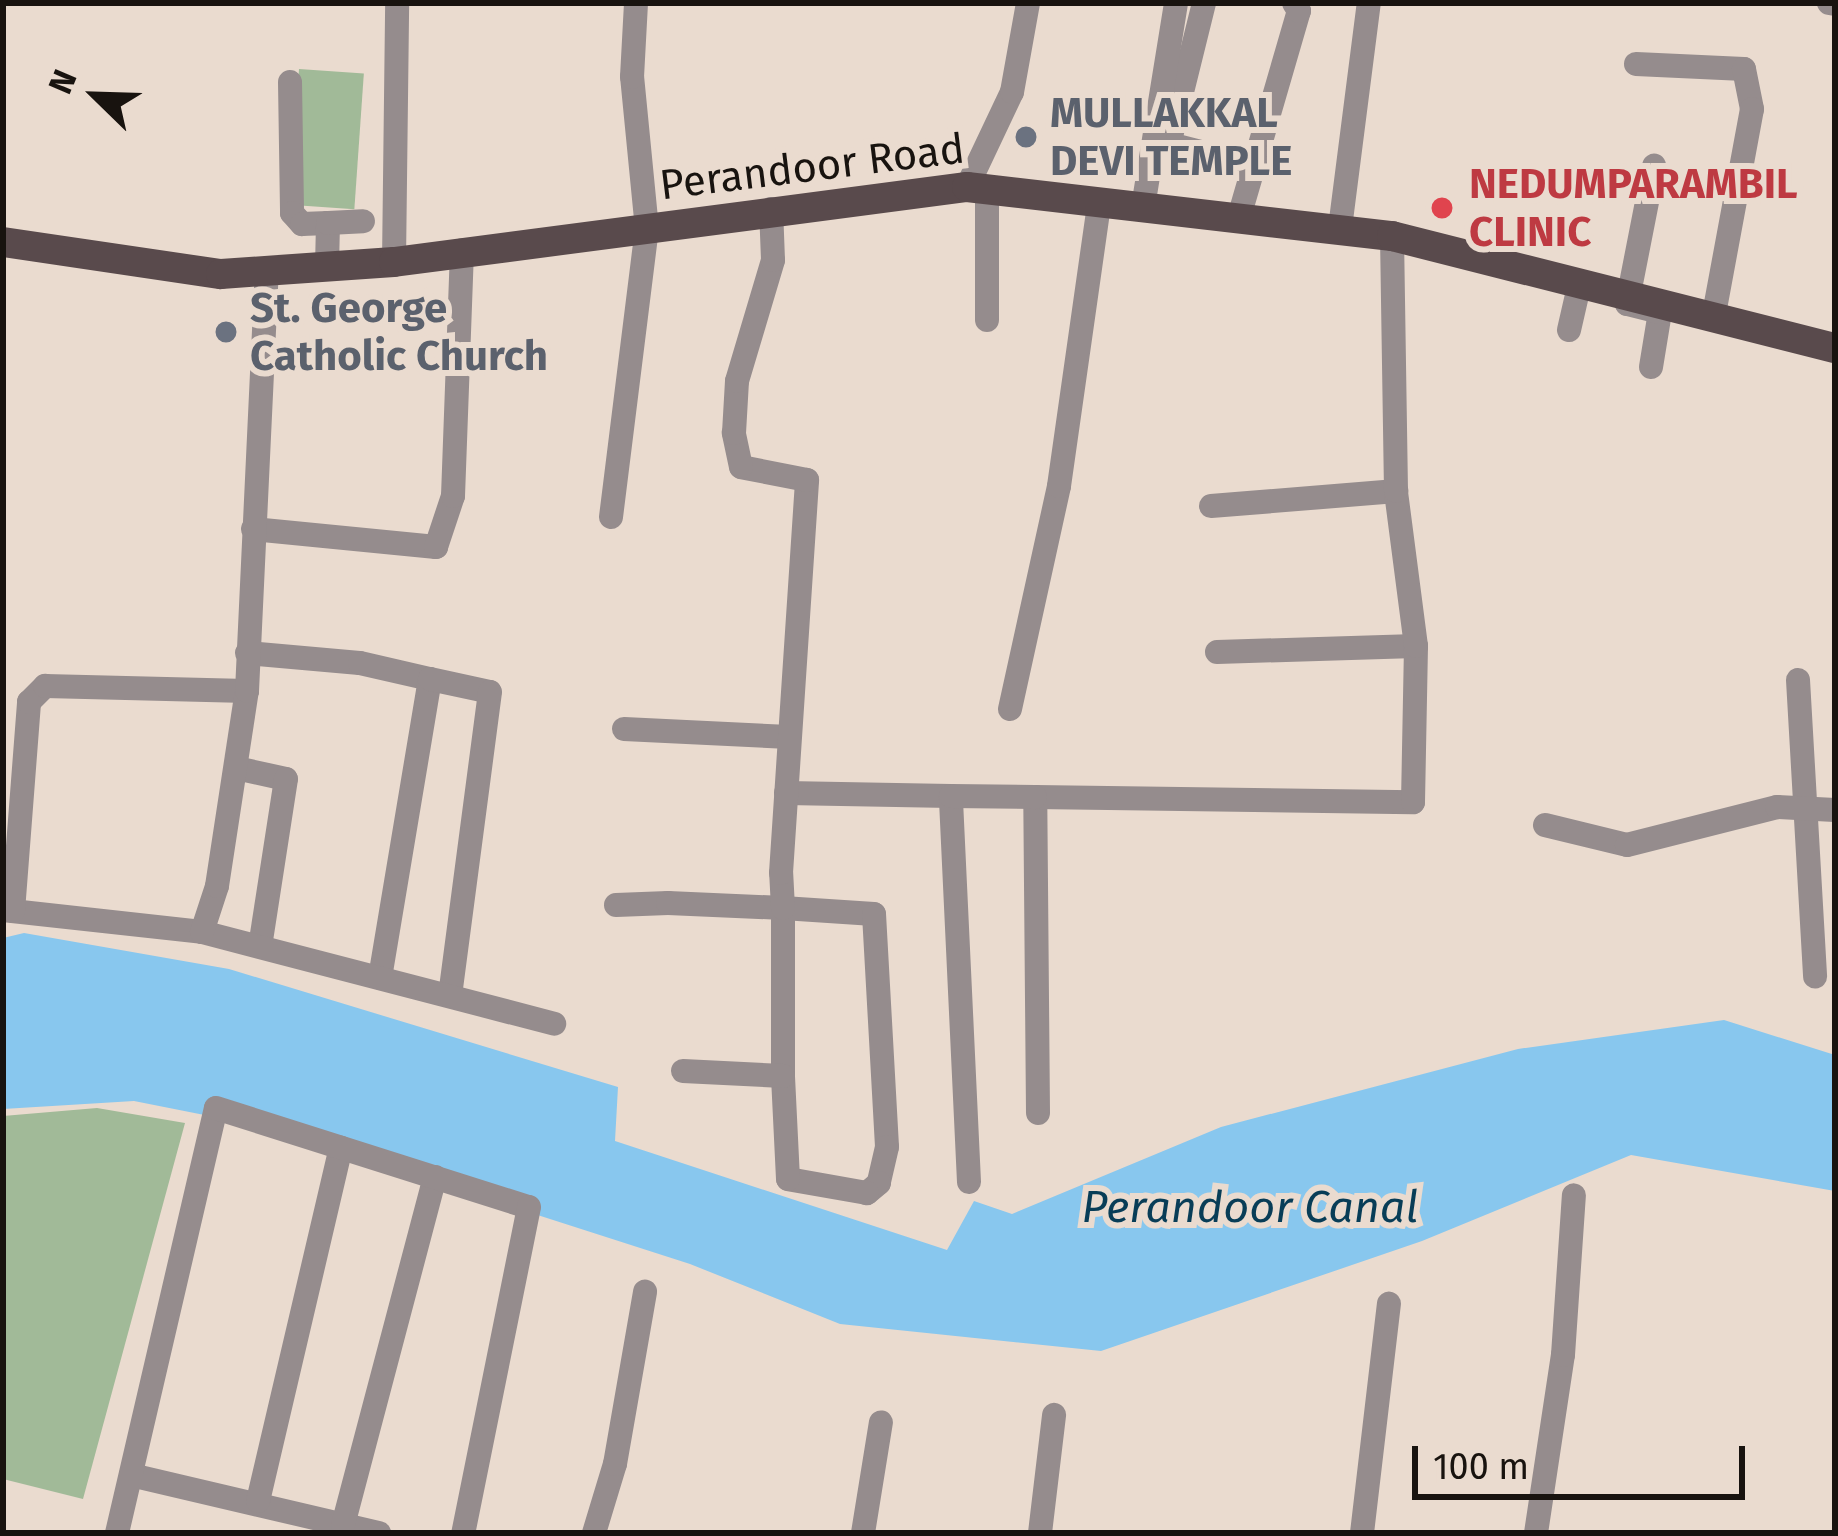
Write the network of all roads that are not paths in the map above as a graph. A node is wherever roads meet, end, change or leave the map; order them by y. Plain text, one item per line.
1 (397, 3) edge
2 (636, 3) edge
3 (1028, 3) edge
4 (1176, 3) edge
5 (1204, 3) edge
6 (1294, 3) edge
7 (1369, 3) edge
8 (1636, 64) dead end
9 (290, 82) dead end
10 (1255, 166) junction
11 (1654, 166) dead end
12 (977, 188) junction
13 (1099, 204) junction
14 (1143, 208) junction
15 (771, 209) junction
16 (1239, 217) junction
17 (363, 220) dead end
18 (328, 223) junction
19 (1340, 228) junction
20 (647, 229) junction
21 (1392, 236) junction
22 (3, 242) edge
23 (462, 250) junction
24 (394, 262) junction
25 (327, 266) junction
26 (267, 270) junction
27 (1580, 282) junction
28 (1628, 294) junction
29 (1714, 315) junction
30 (987, 320) dead end
31 (1569, 329) dead end
32 (1835, 348) edge
33 (1652, 367) dead end
34 (1396, 490) junction
35 (1210, 506) dead end
36 (611, 517) dead end
37 (253, 529) junction
38 (1416, 646) junction
39 (1217, 652) dead end
40 (247, 653) junction
41 (430, 679) junction
42 (1798, 680) dead end
43 (248, 691) junction
44 (1010, 709) dead end
45 (624, 729) dead end
46 (789, 737) junction
47 (236, 768) junction
48 (786, 793) junction
49 (952, 796) junction
50 (1035, 797) junction
51 (1806, 808) junction
52 (1835, 810) edge
53 (1545, 826) dead end
54 (616, 905) dead end
55 (783, 908) junction
56 (8, 910) edge
57 (202, 932) junction
58 (260, 946) junction
59 (1815, 977) dead end
60 (380, 978) junction
61 (450, 994) junction
62 (554, 1024) dead end
63 (683, 1071) dead end
64 (783, 1076) junction
65 (1038, 1112) dead end
66 (341, 1148) junction
67 (435, 1177) junction
68 (969, 1182) dead end
69 (1574, 1195) dead end
70 (645, 1292) dead end
71 (1389, 1304) dead end
72 (1054, 1415) dead end
73 (881, 1422) dead end
74 (131, 1474) junction
75 (258, 1502) junction
76 (343, 1525) junction
77 (121, 1532) edge
78 (379, 1533) edge
79 (464, 1533) edge
80 (594, 1533) edge
81 (863, 1533) edge
82 (1040, 1533) edge
83 (1362, 1533) edge
84 (1536, 1533) edge

1 - 24 street
2 - 20 street
3 - 12 street
4 - 14 street
5 - 10 street
6 - 10 street
7 - 19 street
8 - 29 street
9 - 18 street
10 - 16 street
11 - 28 street
12 - 13 main road, Perandoor Road
12 - 15 main road, Perandoor Road
12 - 30 street
13 - 14 main road, Perandoor Road
13 - 44 street
14 - 16 main road, Perandoor Road
15 - 20 main road, Perandoor Road
15 - 46 street
16 - 19 main road, Perandoor Road
17 - 18 street
18 - 25 street
19 - 21 main road, Perandoor Road
20 - 23 main road, Perandoor Road
20 - 36 street
21 - 27 main road, Perandoor Road
21 - 34 street
22 - 26 main road, Perandoor Road
23 - 24 main road, Perandoor Road
23 - 37 street
24 - 25 main road, Perandoor Road
25 - 26 main road, Perandoor Road
26 - 37 street
27 - 28 main road, Perandoor Road
27 - 31 street
28 - 29 main road, Perandoor Road
28 - 33 street
29 - 32 main road, Perandoor Road
34 - 35 street
34 - 38 street
37 - 40 street
38 - 39 street
38 - 50 street
40 - 41 street
40 - 43 street
41 - 60 street
41 - 61 street
42 - 51 street
43 - 47 street
43 - 56 street
45 - 46 street
46 - 48 street
47 - 57 street
47 - 58 street
48 - 49 street
48 - 55 street
49 - 50 street
49 - 68 street
50 - 65 street
51 - 52 street
51 - 53 street
51 - 59 street
54 - 55 street
55 - 64 street
55 - 64 street
56 - 57 street
57 - 58 street
58 - 60 street
60 - 61 street
61 - 62 street
63 - 64 street
66 - 67 street
66 - 74 street
66 - 75 street
67 - 76 street
67 - 79 street
69 - 84 street
70 - 80 street
71 - 83 street
72 - 82 street
73 - 81 street
74 - 75 street
74 - 77 street
75 - 76 street
76 - 78 street

